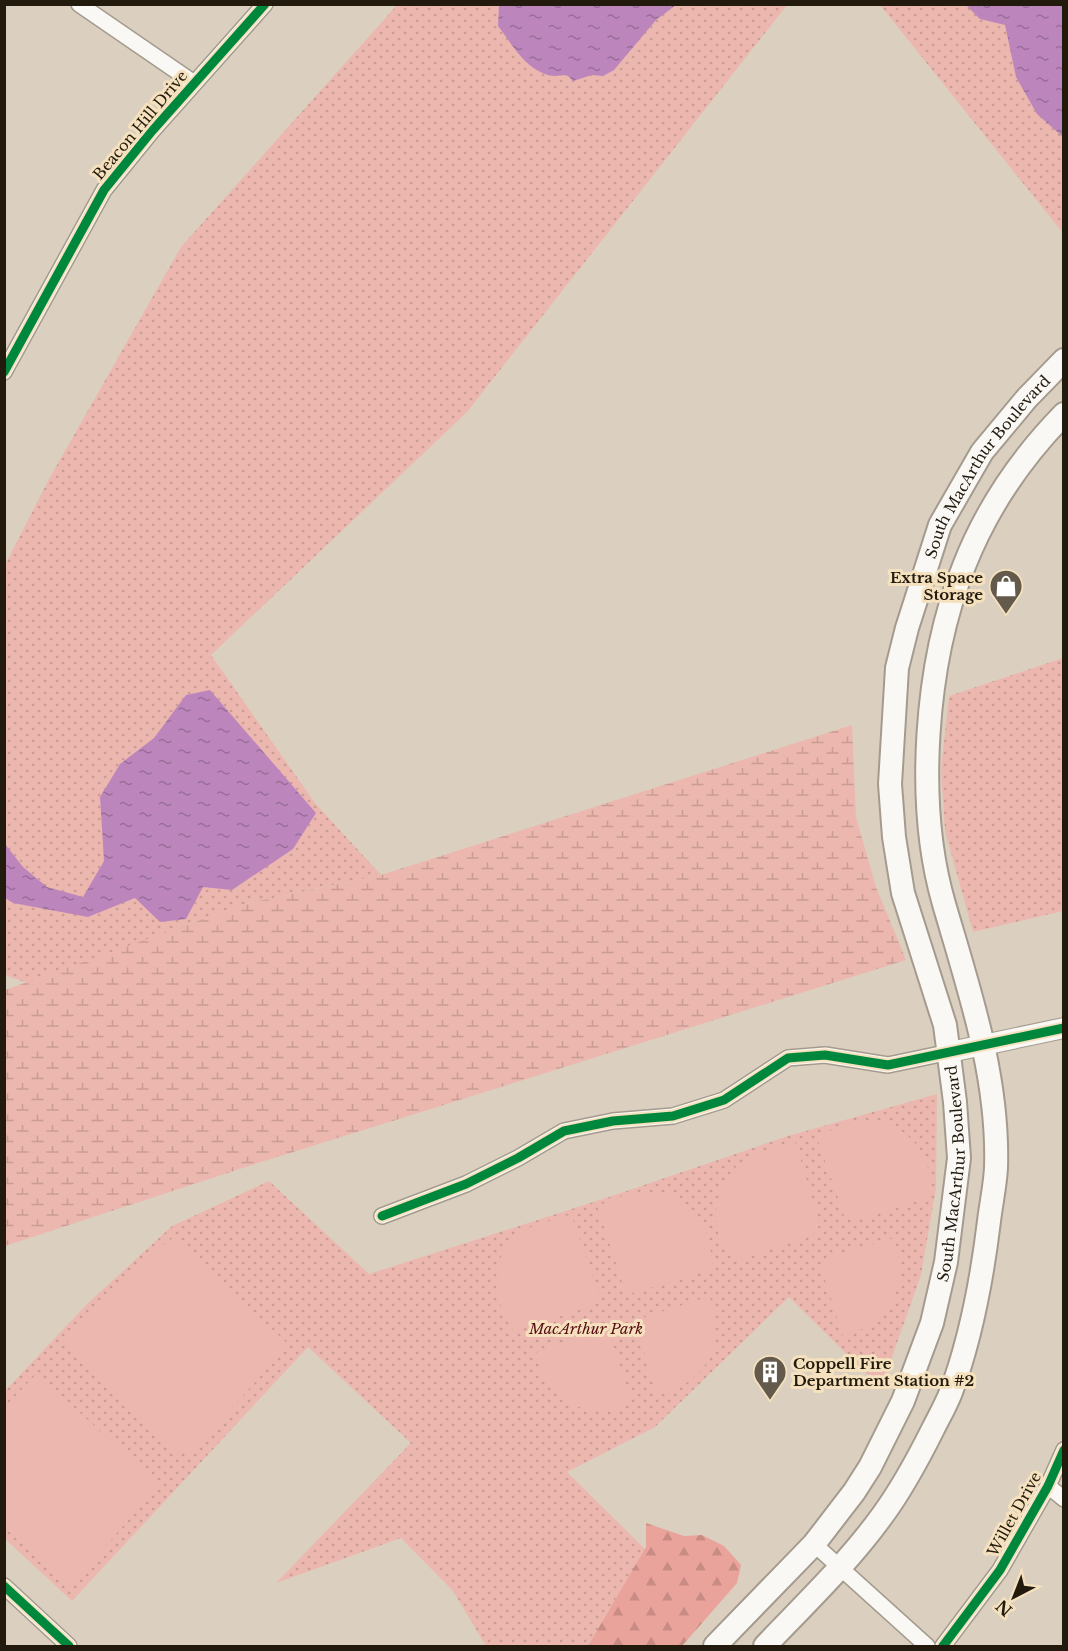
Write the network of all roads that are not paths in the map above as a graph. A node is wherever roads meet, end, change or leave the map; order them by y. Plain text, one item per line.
1 (79, 4) edge
2 (265, 4) edge
3 (194, 83) junction
4 (1060, 370) edge
5 (4, 372) edge
6 (1064, 414) edge
7 (1064, 1028) edge
8 (984, 1046) junction
9 (950, 1052) junction
10 (382, 1215) dead end
11 (1064, 1450) edge
12 (1048, 1485) junction
13 (1064, 1499) edge
14 (814, 1544) junction
15 (840, 1567) junction
16 (4, 1586) edge
17 (69, 1647) edge
18 (715, 1647) edge
19 (765, 1647) edge
20 (927, 1647) edge
21 (943, 1647) edge

1 - 3 street
2 - 3 street, Beacon Hill Drive
3 - 5 street, Beacon Hill Drive
4 - 9 main road, South MacArthur Boulevard
6 - 8 main road, South MacArthur Boulevard
7 - 8 street
8 - 9 street
8 - 15 main road, South MacArthur Boulevard
9 - 10 street
9 - 14 main road, South MacArthur Boulevard
11 - 12 street, Willet Drive
12 - 13 street
12 - 21 street, Willet Drive
14 - 15 street
14 - 18 main road, South MacArthur Boulevard
15 - 19 main road, South MacArthur Boulevard
15 - 20 street
16 - 17 street

